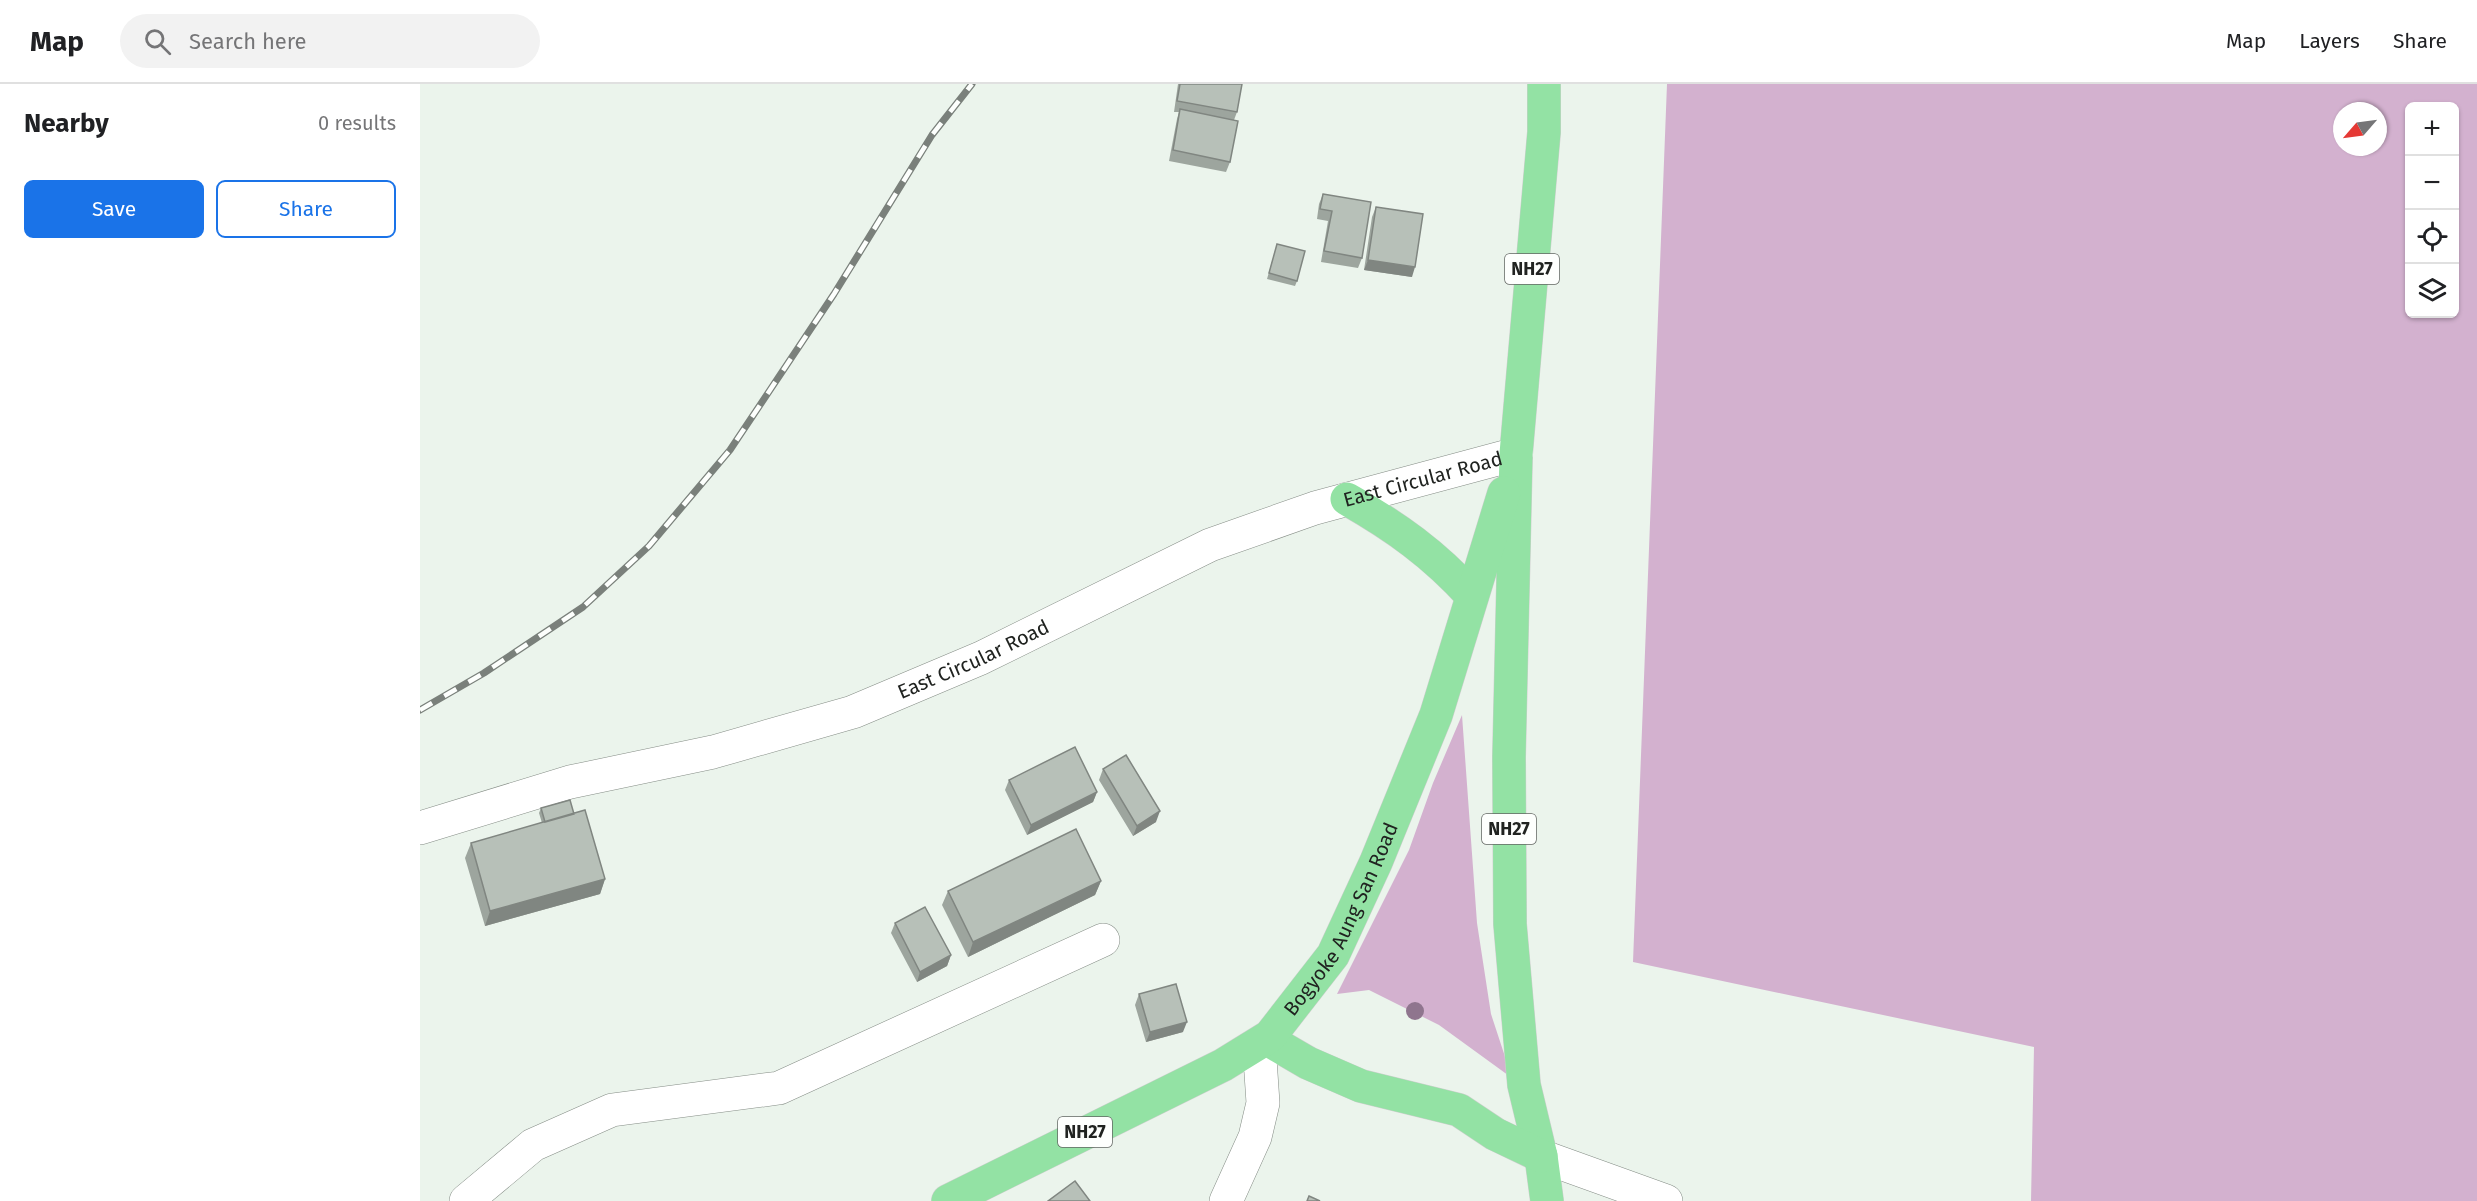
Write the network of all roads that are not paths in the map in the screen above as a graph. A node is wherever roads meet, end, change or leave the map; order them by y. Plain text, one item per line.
1 (1544, 84) edge
2 (1516, 454) junction
3 (1347, 499) junction
4 (1472, 596) junction
5 (420, 828) edge
6 (1103, 940) dead end
7 (1264, 1040) junction
8 (1541, 1156) junction
9 (466, 1201) edge
10 (948, 1201) edge
11 (1226, 1201) edge
12 (1547, 1201) edge
13 (1666, 1201) edge

1 - 2 highway, Bogyoke Aung San Road / NH27
2 - 3 street, East Circular Road
2 - 4 highway, Bogyoke Aung San Road / NH27
2 - 8 highway, Bogyoke Aung San Road / NH27
3 - 4 highway
3 - 5 street, East Circular Road
4 - 7 highway, Bogyoke Aung San Road / NH27
6 - 9 street
7 - 8 highway
7 - 10 highway, Bogyoke Aung San Road / NH27
7 - 11 street
8 - 12 highway, Bogyoke Aung San Road / NH27
8 - 13 street

